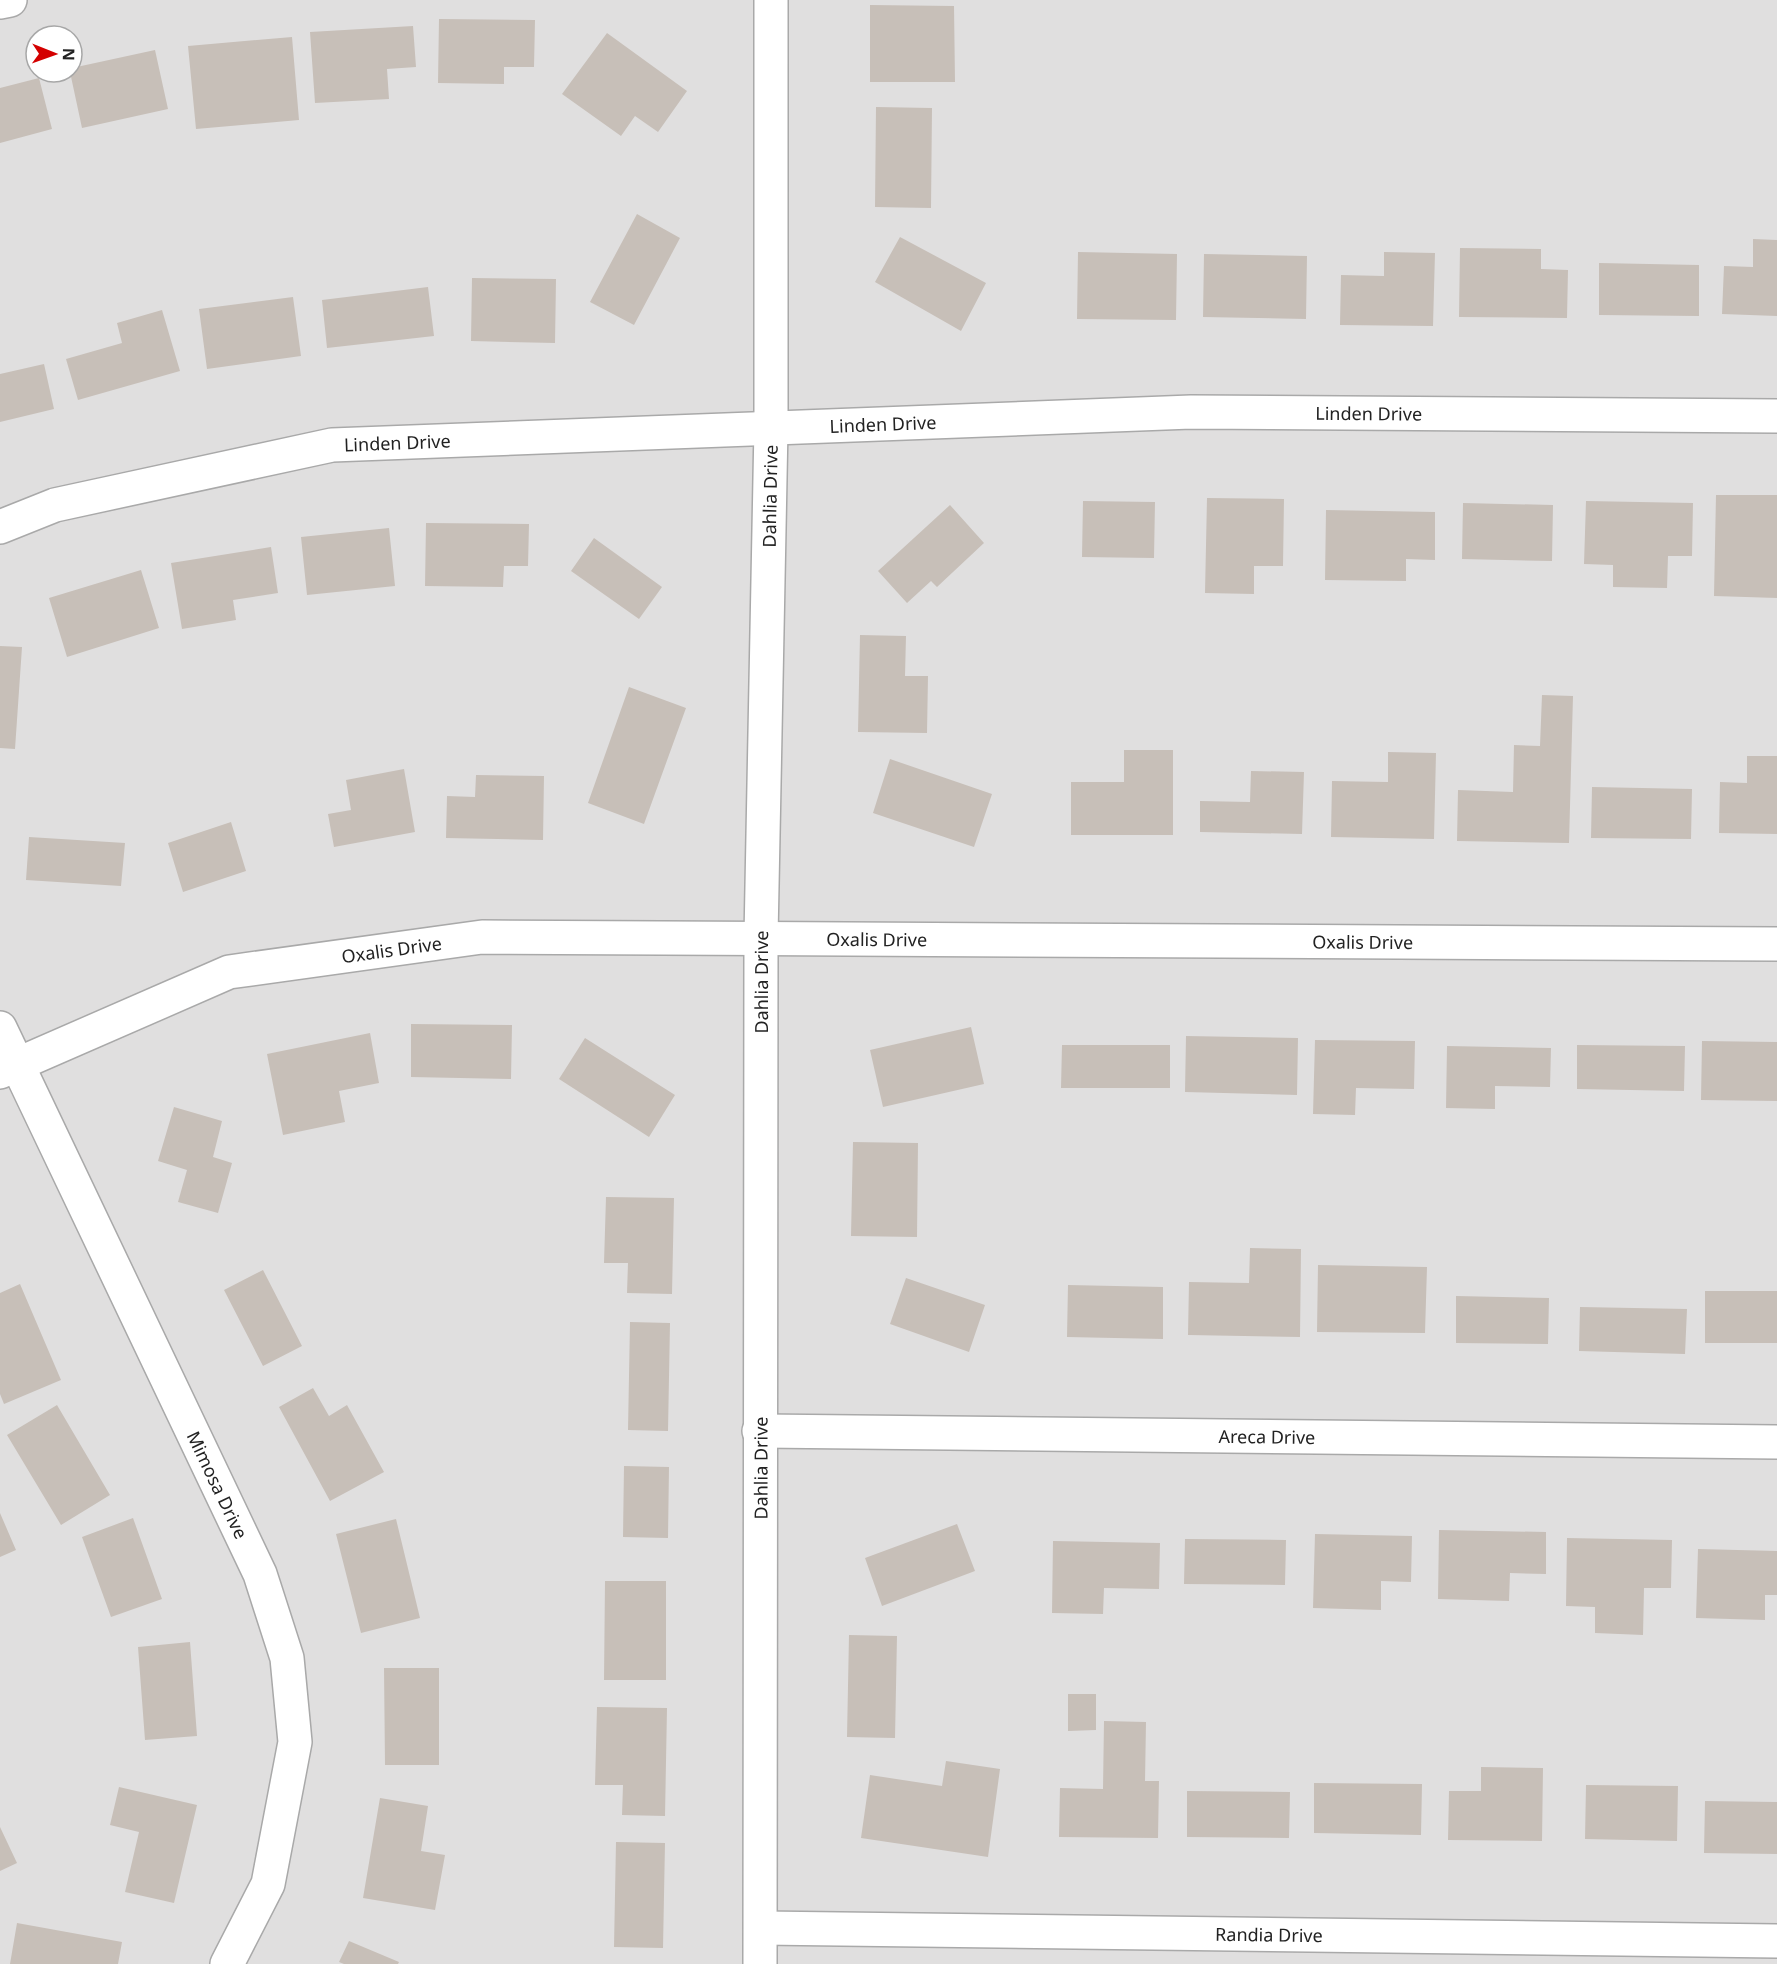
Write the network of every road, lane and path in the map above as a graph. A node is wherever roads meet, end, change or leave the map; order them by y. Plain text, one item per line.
1 (10, 0) edge
2 (771, 0) edge
3 (0, 2) edge
4 (1777, 416) edge
5 (771, 427) junction
6 (0, 526) edge
7 (761, 937) junction
8 (1777, 944) edge
9 (0, 1028) edge
10 (8, 1068) edge
11 (759, 1431) junction
12 (1777, 1442) edge
13 (761, 1928) junction
14 (1777, 1941) edge
15 (227, 1964) edge
16 (760, 1964) edge

1 - 3 street
2 - 5 street, Dahlia Drive
4 - 5 street, Linden Drive
5 - 6 street, Linden Drive
5 - 7 street, Dahlia Drive
7 - 8 street, Oxalis Drive
7 - 10 street, Oxalis Drive
7 - 11 street, Dahlia Drive
9 - 10 street, Mimosa Drive
10 - 15 street, Mimosa Drive
11 - 12 street, Areca Drive
11 - 13 street, Dahlia Drive
13 - 14 street, Randia Drive
13 - 16 street, Dahlia Drive

